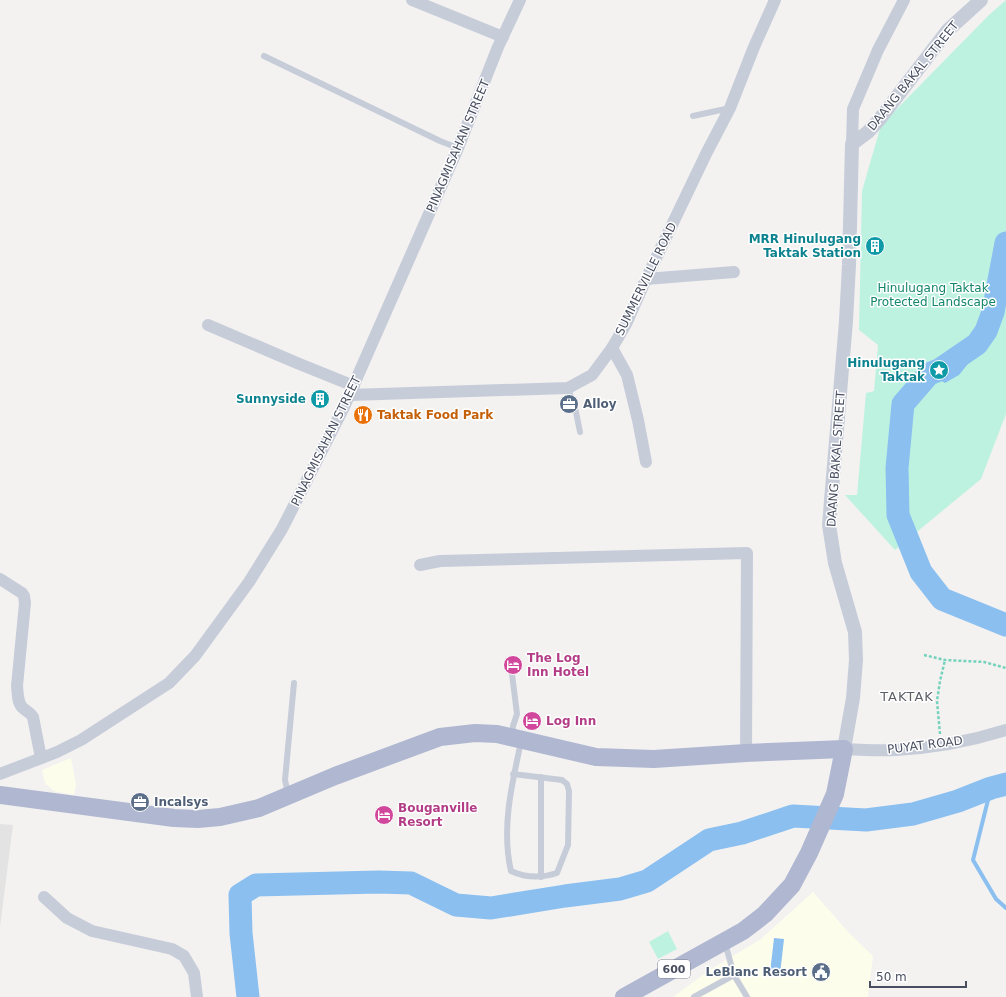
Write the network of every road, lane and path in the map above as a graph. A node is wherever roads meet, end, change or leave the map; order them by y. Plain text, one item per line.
1 (412, 0) edge
2 (520, 0) edge
3 (775, 0) edge
4 (904, 0) edge
5 (981, 0) edge
6 (503, 37) junction
7 (264, 56) dead end
8 (730, 108) junction
9 (693, 116) dead end
10 (852, 144) junction
11 (458, 148) junction
12 (734, 272) dead end
13 (646, 279) junction
14 (208, 324) dead end
15 (612, 348) junction
16 (568, 388) junction
17 (352, 391) junction
18 (580, 432) dead end
19 (646, 462) dead end
20 (420, 565) dead end
21 (0, 579) edge
22 (924, 655) dead end
23 (946, 660) junction
24 (1006, 668) edge
25 (512, 674) dead end
26 (294, 683) dead end
27 (1006, 730) edge
28 (516, 739) junction
29 (941, 745) junction
30 (844, 750) junction
31 (746, 753) junction
32 (41, 758) junction
33 (0, 774) edge
34 (513, 774) junction
35 (541, 777) junction
36 (0, 795) edge
37 (288, 796) junction
38 (542, 877) junction
39 (44, 897) dead end
40 (724, 942) junction
41 (734, 975) junction
42 (197, 997) edge
43 (624, 997) edge
44 (694, 997) edge
45 (747, 997) edge

1 - 6 street
2 - 6 street, PINAGMISAHAN STREET
3 - 8 street, SUMMERVILLE ROAD
4 - 10 street, 600
5 - 10 street, DAANG BAKAL STREET
6 - 11 street, PINAGMISAHAN STREET
7 - 11 lane
8 - 9 lane
8 - 13 street, SUMMERVILLE ROAD
10 - 30 street, DAANG BAKAL STREET / 600
11 - 17 street, PINAGMISAHAN STREET
12 - 13 street
13 - 15 street, SUMMERVILLE ROAD
14 - 17 street
15 - 16 street, SUMMERVILLE ROAD
15 - 19 street
16 - 17 street, SUMMERVILLE ROAD
16 - 18 lane
17 - 32 street, PINAGMISAHAN STREET
20 - 31 street
21 - 32 street
22 - 23 path
23 - 24 path
23 - 29 path
25 - 28 lane
26 - 37 lane
27 - 29 street, PUYAT ROAD
28 - 31 main road
28 - 34 lane
28 - 37 main road
29 - 30 street, PUYAT ROAD
30 - 31 main road
30 - 40 main road, 600
32 - 33 street, PINAGMISAHAN STREET
34 - 35 lane
34 - 38 lane
35 - 38 lane
35 - 38 lane
36 - 37 main road
39 - 42 street
40 - 41 lane
40 - 43 main road, 600
41 - 44 lane
41 - 45 lane

